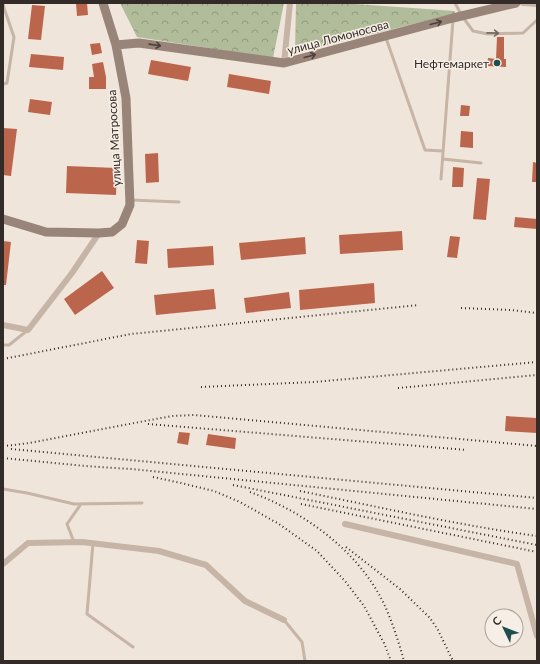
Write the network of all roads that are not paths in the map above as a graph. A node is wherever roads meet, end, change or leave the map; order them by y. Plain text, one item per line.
1 (3, 3) edge
2 (104, 3) edge
3 (290, 3) edge
4 (455, 3) edge
5 (516, 3) edge
6 (523, 3) edge
7 (537, 4) edge
8 (458, 17) junction
9 (537, 20) edge
10 (385, 36) junction
11 (116, 45) junction
12 (284, 63) junction
13 (3, 84) edge
14 (443, 151) junction
15 (443, 159) junction
16 (481, 163) dead end
17 (441, 179) dead end
18 (129, 200) junction
19 (179, 202) dead end
20 (3, 219) edge
21 (99, 233) junction
22 (3, 325) edge
23 (28, 330) junction
24 (3, 345) edge
25 (3, 489) edge
26 (142, 503) dead end
27 (80, 504) junction
28 (345, 524) dead end
29 (74, 542) junction
30 (93, 543) junction
31 (3, 564) edge
32 (284, 620) joint
33 (537, 636) edge
34 (133, 647) dead end
35 (305, 661) edge

1 - 13 lane
2 - 11 street, улица Матросова
3 - 12 street
4 - 8 lane
5 - 8 street, улица Ломоносова
6 - 7 street
8 -> 9 lane
10 -> 8 street, улица Ломоносова
8 - 14 lane
12 -> 10 street, улица Ломоносова
10 - 14 lane
11 -> 12 street, улица Ломоносова
11 - 18 street, улица Матросова
14 - 15 lane
15 - 16 lane
15 - 17 lane
18 - 19 lane
18 - 21 street, улица Матросова
20 - 21 street, улица Матросова
21 - 23 street
22 - 23 street
23 - 24 lane
25 - 27 lane
26 - 27 lane
27 - 29 lane
28 - 33 street
29 - 30 street
29 - 31 street
30 - 32 street
30 - 34 lane
32 - 35 lane

